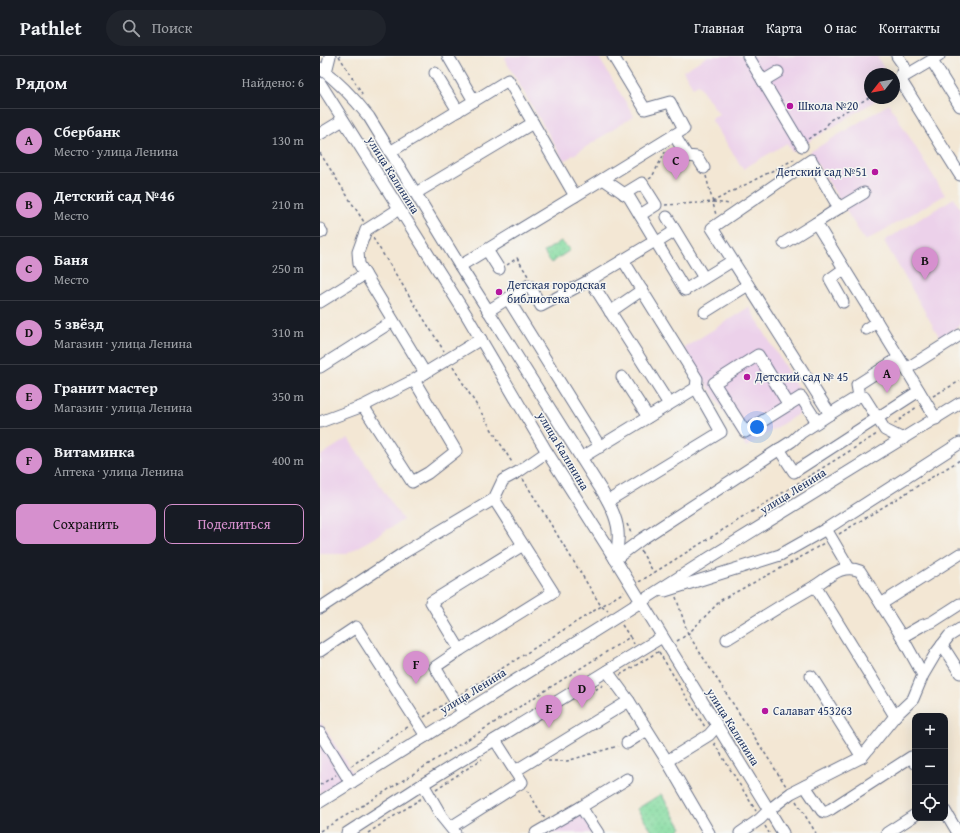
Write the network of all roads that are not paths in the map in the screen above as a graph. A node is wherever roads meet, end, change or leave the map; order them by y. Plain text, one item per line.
1 (330, 56) edge
2 (448, 56) edge
3 (613, 56) edge
4 (748, 56) edge
5 (897, 56) edge
6 (936, 58) edge
7 (323, 70) edge
8 (778, 72) dead end
9 (435, 73) dead end
10 (900, 79) junction
11 (763, 81) junction
12 (320, 83) edge
13 (474, 101) junction
14 (960, 106) edge
15 (458, 110) junction
16 (342, 120) junction
17 (533, 123) junction
18 (320, 134) edge
19 (674, 135) junction
20 (801, 151) road end
21 (390, 152) junction
22 (704, 168) road end
23 (959, 171) edge
24 (603, 179) junction
25 (416, 193) junction
26 (864, 193) dead end
27 (624, 194) junction
28 (575, 196) junction
29 (839, 208) junction
30 (399, 209) junction
31 (640, 215) junction
32 (667, 217) dead end
33 (816, 223) junction
34 (320, 230) edge
35 (675, 231) junction
36 (320, 233) edge
37 (656, 242) junction
38 (784, 243) dead end
39 (487, 250) junction
40 (623, 260) junction
41 (732, 261) junction
42 (460, 266) junction
43 (499, 269) road end
44 (844, 269) junction
45 (365, 274) junction
46 (704, 278) junction
47 (590, 280) junction
48 (748, 285) junction
49 (642, 290) junction
50 (508, 298) junction
51 (320, 302) edge
52 (843, 302) dead end
53 (488, 311) junction
54 (610, 312) junction
55 (705, 312) dead end
56 (393, 321) junction
57 (877, 322) junction
58 (866, 330) dead end
59 (960, 335) edge
60 (481, 339) junction
61 (899, 358) junction
62 (320, 366) edge
63 (906, 369) junction
64 (425, 373) junction
65 (622, 377) dead end
66 (414, 380) junction
67 (696, 388) junction
68 (919, 391) junction
69 (859, 396) junction
70 (960, 403) edge
71 (669, 404) junction
72 (789, 405) junction
73 (363, 406) junction
74 (730, 408) junction
75 (830, 414) junction
76 (648, 417) junction
77 (877, 418) junction
78 (714, 419) junction
79 (936, 419) junction
80 (320, 422) edge
81 (817, 422) junction
82 (903, 439) junction
83 (960, 443) edge
84 (600, 447) junction
85 (779, 449) junction
86 (547, 452) junction
87 (581, 458) junction
88 (494, 499) junction
89 (608, 501) junction
90 (829, 534) junction
91 (523, 545) junction
92 (960, 554) edge
93 (615, 559) junction
94 (849, 568) junction
95 (815, 586) junction
96 (640, 603) junction
97 (881, 604) junction
98 (960, 604) edge
99 (320, 608) edge
100 (960, 629) edge
101 (662, 637) junction
102 (902, 637) junction
103 (727, 639) dead end
104 (942, 645) junction
105 (460, 650) junction
106 (320, 651) edge
107 (960, 673) edge
108 (610, 675) junction
109 (923, 675) junction
110 (811, 676) dead end
111 (629, 701) junction
112 (464, 712) junction
113 (895, 716) junction
114 (717, 726) junction
115 (647, 730) junction
116 (320, 733) edge
117 (426, 736) junction
118 (495, 740) junction
119 (628, 743) road end
120 (862, 756) junction
121 (912, 758) edge
122 (667, 761) junction
123 (515, 771) junction
124 (628, 778) dead end
125 (351, 782) junction
126 (423, 784) junction
127 (805, 786) junction
128 (320, 802) edge
129 (581, 807) junction
130 (768, 810) junction
131 (948, 816) edge
132 (912, 817) edge
133 (453, 830) edge
134 (742, 832) edge
135 (347, 833) edge
136 (536, 833) edge
137 (598, 833) edge
138 (709, 833) edge
139 (783, 833) edge
140 (887, 833) edge
141 (958, 833) edge

1 - 7 street
2 - 13 street
3 - 19 street
4 - 11 street
5 - 10 street
6 - 10 street
6 - 14 street
7 - 21 street
8 - 11 street
9 - 15 street
10 - 23 street
11 - 20 street
12 - 16 street, улица Калинина
13 - 15 street
13 - 17 street
15 - 21 street
16 - 18 street
16 - 30 street, улица Калинина
17 - 25 street
17 - 28 street
19 - 22 street
19 - 24 street
21 - 25 street
24 - 27 street
24 - 28 street
25 - 42 street
26 - 29 street
27 - 31 street
27 - 31 street
28 - 39 street
29 - 33 street
29 - 41 street
30 - 45 street
30 - 60 street, улица Калинина
31 - 37 street
32 - 35 street
33 - 38 street
33 - 44 street
34 - 36 street
35 - 37 street
35 - 46 street
37 - 40 street
37 - 46 street
39 - 42 street
39 - 43 street
40 - 47 street
40 - 49 street
41 - 46 street
41 - 48 street
42 - 53 street
44 - 52 street
44 - 57 street
45 - 51 street
45 - 56 street
47 - 50 street
47 - 54 street
48 - 55 street
48 - 75 street
49 - 54 street
49 - 67 street
50 - 53 street
50 - 84 street
53 - 87 street
54 - 71 street
56 - 62 street
56 - 64 street
57 - 58 street
57 - 61 street
59 - 63 street
60 - 64 street
60 - 86 street, улица Калинина
61 - 63 street
61 - 69 street
63 - 68 street
64 - 66 street
65 - 76 street
66 - 73 street
66 - 73 street
67 - 71 street
67 - 78 street
68 - 77 street
68 - 79 street
69 - 75 street
69 - 77 street
70 - 79 street, улица Ленина
71 - 76 street
72 - 74 street
72 - 74 street
72 - 81 street
73 - 80 street
74 - 78 street
75 - 81 street
76 - 84 street
77 - 82 street
77 - 85 street
78 - 89 street
79 - 82 street, улица Ленина
81 - 85 street
82 - 96 street, улица Ленина
83 - 90 street, улица Ленина
84 - 87 street
85 - 93 street
86 - 88 street
86 - 93 street, улица Калинина
87 - 89 street
88 - 91 street
88 - 99 street
89 - 93 street
90 - 94 street
90 - 96 street, улица Ленина
91 - 105 street
91 - 105 street
92 - 97 street
93 - 96 street, улица Калинина
94 - 95 street
94 - 97 street
95 - 103 street
95 - 113 street
96 - 101 street, улица Калинина
96 - 112 street, улица Ленина
97 - 102 street
98 - 102 street
100 - 104 street
101 - 108 street
101 - 114 street, улица Калинина
102 - 109 street
104 - 107 street
104 - 109 street
105 - 112 street
106 - 117 street
108 - 111 street
108 - 118 street
109 - 113 street
110 - 120 street
111 - 115 street
111 - 123 street
112 - 117 street, улица Ленина
113 - 120 street
114 - 122 street
114 - 130 street, улица Калинина
115 - 119 street
115 - 122 street
116 - 125 street
117 - 125 street, улица Ленина
118 - 123 street
118 - 126 street
120 - 127 street
121 - 127 street
122 - 138 street
123 - 133 street
124 - 129 street
125 - 128 street, улица Ленина
126 - 133 street
126 - 135 street
127 - 130 street
129 - 136 street
129 - 137 street
130 - 134 street
130 - 139 street, улица Калинина
131 - 141 street
132 - 140 street

